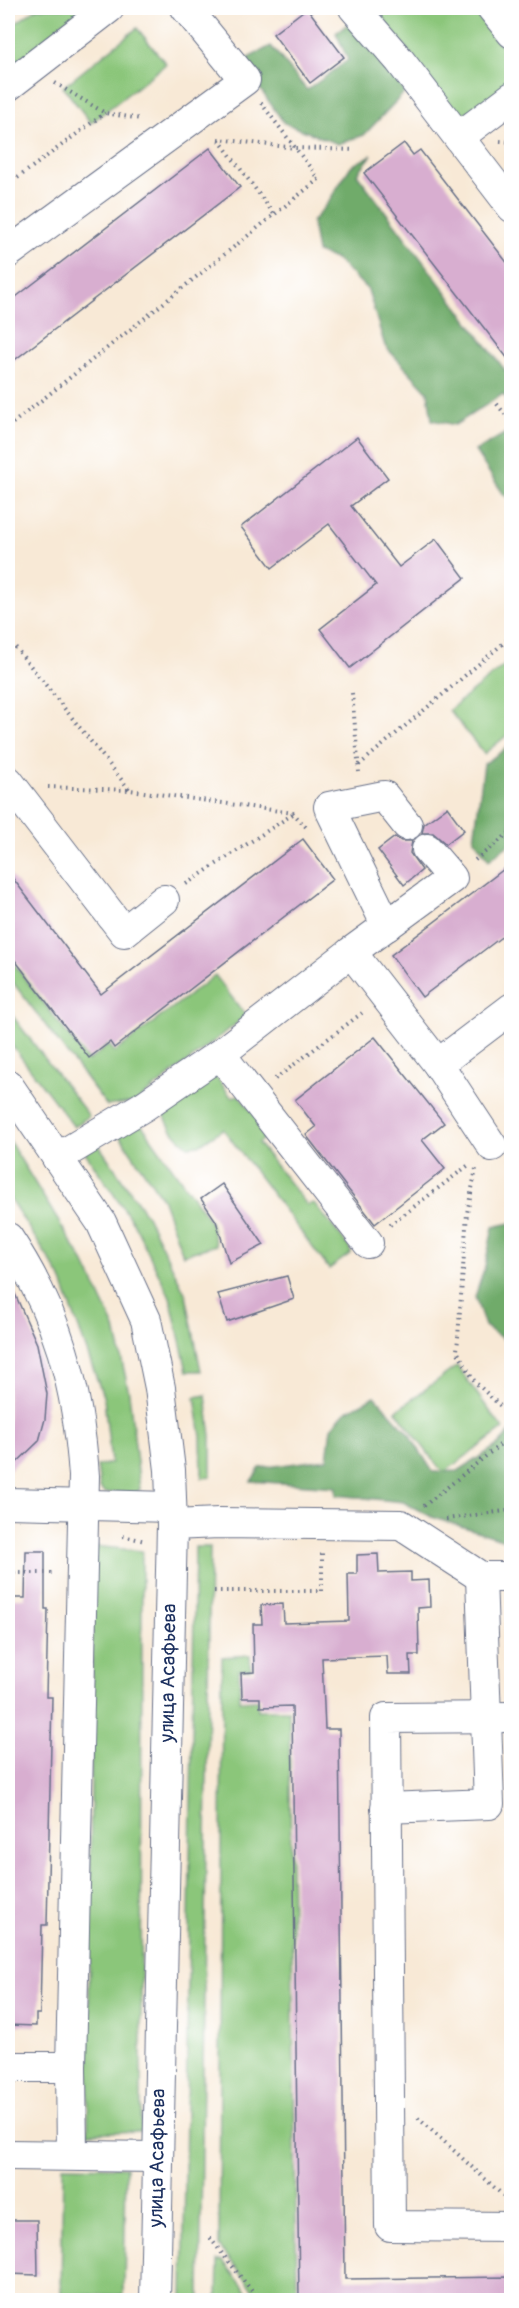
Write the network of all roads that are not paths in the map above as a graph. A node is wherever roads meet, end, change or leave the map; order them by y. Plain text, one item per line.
1 (109, 8) edge
2 (186, 8) edge
3 (354, 8) edge
4 (492, 8) edge
5 (512, 33) edge
6 (8, 86) edge
7 (512, 97) edge
8 (459, 138) junction
9 (512, 207) edge
10 (8, 254) edge
11 (9, 783) edge
12 (407, 825) dead end
13 (427, 849) dead end
14 (164, 900) road end
15 (387, 926) junction
16 (351, 952) junction
17 (512, 1008) edge
18 (220, 1054) junction
19 (438, 1064) junction
20 (8, 1085) edge
21 (485, 1151) road end
22 (57, 1158) junction
23 (8, 1238) edge
24 (369, 1243) road end
25 (8, 1503) edge
26 (84, 1506) junction
27 (171, 1516) junction
28 (481, 1577) junction
29 (512, 1577) edge
30 (499, 1717) edge
31 (386, 1808) junction
32 (8, 2067) edge
33 (71, 2067) junction
34 (8, 2155) edge
35 (72, 2156) junction
36 (156, 2157) junction
37 (512, 2227) edge
38 (155, 2301) edge

1 - 6 street
2 - 10 street
3 - 8 street
4 - 5 street
7 - 8 street
8 - 9 street
11 - 14 street
12 - 15 street
13 - 15 street
15 - 16 street
16 - 18 street
16 - 19 street
17 - 19 street
18 - 22 street
18 - 24 street
19 - 21 street
20 - 22 street, улица Асафьева
22 - 27 street, улица Асафьева
23 - 26 street
25 - 26 street
26 - 27 street
26 - 33 street
27 - 28 street
27 - 36 street, улица Асафьева
28 - 29 street
28 - 30 street
30 - 31 street
30 - 31 street
31 - 37 street
32 - 33 street
33 - 35 street
34 - 35 street
35 - 36 street
36 - 38 street, улица Асафьева

